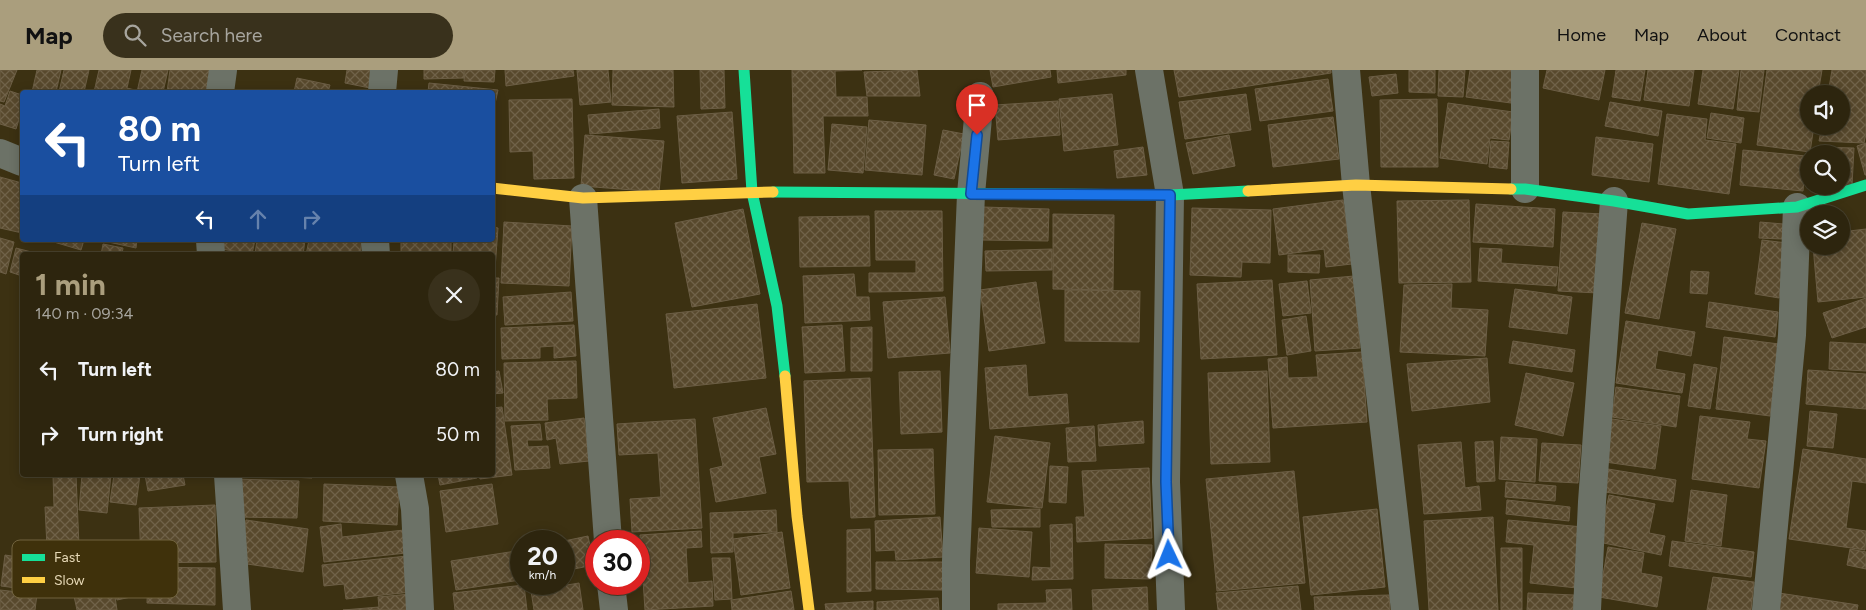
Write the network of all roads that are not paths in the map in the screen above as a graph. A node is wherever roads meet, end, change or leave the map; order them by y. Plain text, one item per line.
1 (223, 70) edge
2 (384, 70) edge
3 (744, 70) edge
4 (1149, 70) edge
5 (1346, 70) edge
6 (1525, 70) edge
7 (220, 90) edge
8 (382, 90) edge
9 (980, 96) dead end
10 (0, 153) edge
11 (20, 161) edge
12 (1356, 185) junction
13 (1866, 186) edge
14 (495, 188) edge
15 (1525, 189) junction
16 (752, 192) junction
17 (971, 194) junction
18 (1170, 195) junction
19 (583, 198) junction
20 (1614, 201) junction
21 (1797, 208) junction
22 (228, 477) edge
23 (408, 477) edge
24 (607, 530) edge
25 (612, 595) edge
26 (238, 610) edge
27 (420, 610) edge
28 (614, 610) edge
29 (809, 610) edge
30 (956, 610) edge
31 (1172, 610) edge
32 (1405, 610) edge
33 (1587, 610) edge
34 (1766, 610) edge

1 - 7 street
2 - 8 street
3 - 16 street
4 - 18 street
5 - 12 street
6 - 15 street
9 - 17 street
10 - 11 street
12 - 15 street
12 - 18 street
12 - 32 street
13 - 21 street
14 - 19 street
15 - 20 street
16 - 17 street
16 - 19 street
16 - 29 street
17 - 18 street
17 - 30 street
18 - 31 street
19 - 24 street
20 - 21 street
20 - 33 street
21 - 34 street
22 - 26 street
23 - 27 street
25 - 28 street

